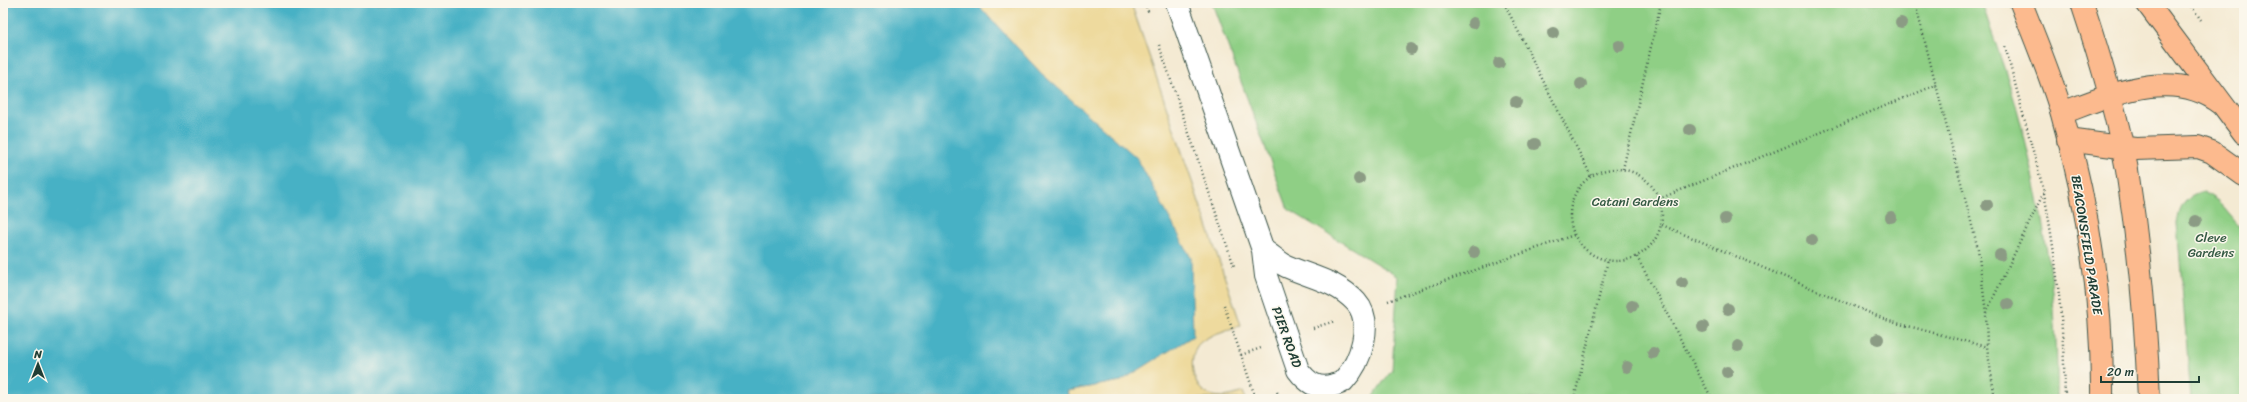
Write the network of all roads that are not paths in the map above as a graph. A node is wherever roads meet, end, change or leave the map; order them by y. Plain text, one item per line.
1 (1176, 3) edge
2 (2021, 3) edge
3 (2082, 3) edge
4 (2148, 3) edge
5 (2109, 95) junction
6 (2222, 104) junction
7 (2062, 112) junction
8 (2244, 132) edge
9 (2068, 140) junction
10 (2122, 148) junction
11 (2244, 175) edge
12 (1264, 250) junction
13 (2102, 399) edge
14 (2149, 399) edge

1 - 12 street, PIER ROAD
2 - 7 main road, BEACONSFIELD PARADE
3 - 5 main road
4 - 6 main road
5 - 6 main road
5 - 7 main road
5 - 10 main road
6 - 8 main road
7 - 9 main road, BEACONSFIELD PARADE
9 - 10 main road
9 - 13 main road, BEACONSFIELD PARADE
10 - 11 main road
10 - 14 main road
12 - 12 street, PIER ROAD

